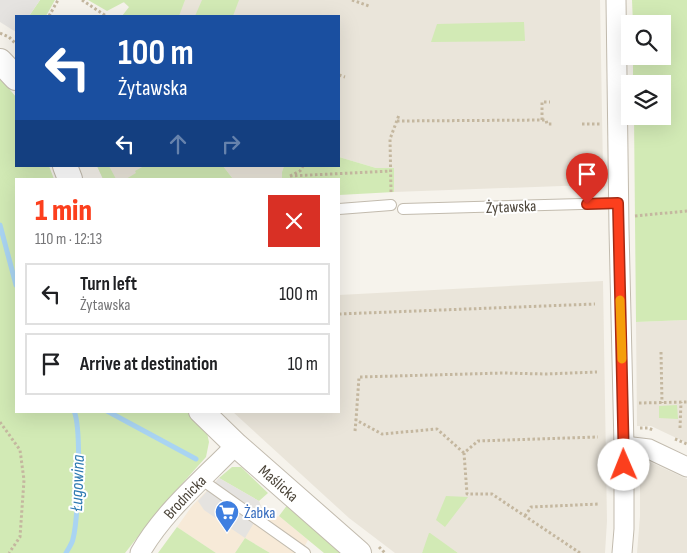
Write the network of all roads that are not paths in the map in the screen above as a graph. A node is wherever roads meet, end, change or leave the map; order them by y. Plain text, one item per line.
1 (616, 0) edge
2 (0, 61) edge
3 (15, 77) edge
4 (391, 205) dead end
5 (340, 208) edge
6 (403, 209) dead end
7 (619, 210) junction
8 (209, 415) edge
9 (236, 445) junction
10 (624, 446) junction
11 (687, 467) edge
12 (202, 480) junction
13 (140, 553) edge
14 (305, 553) edge
15 (359, 553) edge
16 (622, 553) edge

1 - 7 street
2 - 3 street
4 - 5 lane
6 - 7 lane, Żytawska
7 - 10 street
8 - 9 street, Maślicka
9 - 12 street, Brodnicka
9 - 15 street, Maślicka
10 - 11 street
10 - 16 street
12 - 13 street, Brodnicka
12 - 14 lane

